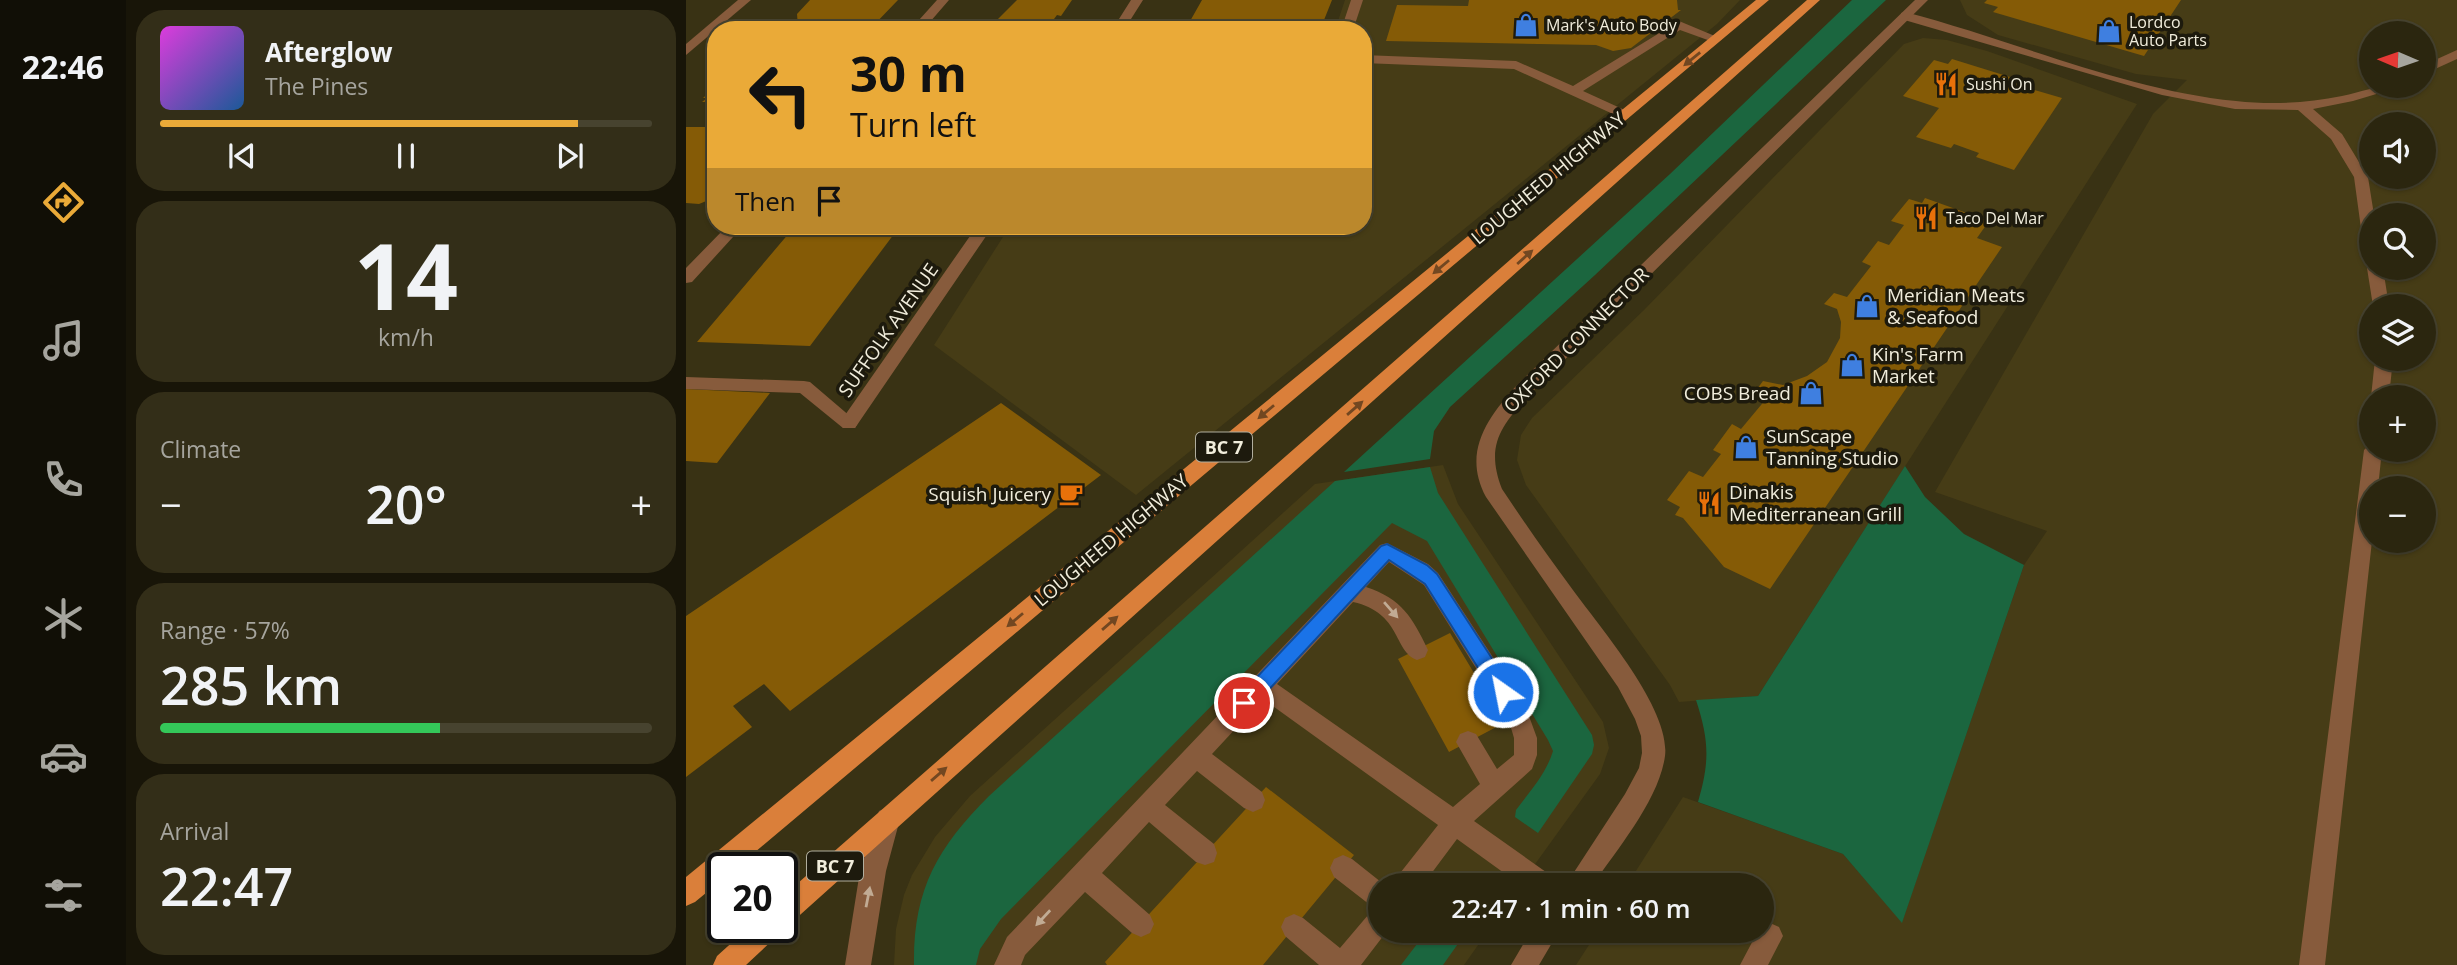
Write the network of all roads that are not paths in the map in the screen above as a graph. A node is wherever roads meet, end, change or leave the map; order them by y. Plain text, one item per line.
1 (746, 0) edge
2 (943, 0) edge
3 (1137, 0) edge
4 (1357, 0) edge
5 (1763, 0) edge
6 (1814, 0) edge
7 (1922, 0) edge
8 (1905, 16) junction
9 (721, 21) edge
10 (924, 21) edge
11 (1124, 21) edge
12 (1350, 21) edge
13 (707, 33) edge
14 (1716, 39) junction
15 (686, 51) edge
16 (2457, 54) edge
17 (1372, 59) edge
18 (2436, 64) edge
19 (1574, 91) junction
20 (2359, 96) edge
21 (2302, 107) junction
22 (1624, 115) junction
23 (2365, 203) edge
24 (727, 235) edge
25 (979, 235) edge
26 (686, 278) edge
27 (686, 383) edge
28 (2372, 462) edge
29 (1349, 592) junction
30 (1417, 650) dead end
31 (1261, 685) junction
32 (1468, 742) dead end
33 (1195, 755) junction
34 (1495, 787) junction
35 (1253, 800) dead end
36 (1148, 806) junction
37 (888, 819) junction
38 (1456, 821) junction
39 (1205, 853) dead end
40 (1343, 868) dead end
41 (1416, 873) edge
42 (1526, 873) edge
43 (1586, 873) edge
44 (1084, 874) junction
45 (1368, 888) edge
46 (686, 893) edge
47 (798, 900) edge
48 (1141, 924) dead end
49 (1294, 928) dead end
50 (1368, 934) edge
51 (750, 943) edge
52 (1538, 943) edge
53 (1766, 943) edge
54 (726, 965) edge
55 (858, 965) edge
56 (1007, 965) edge
57 (1342, 965) edge
58 (1524, 965) edge
59 (1753, 965) edge
60 (2312, 965) edge

1 - 9 street
2 - 10 street
3 - 11 street
4 - 12 street
5 - 14 main road, LOUGHEED HIGHWAY / BC 7
37 -> 6 main road, BC 7
7 - 8 street, OXFORD CONNECTOR
8 - 21 street
8 - 43 street, OXFORD CONNECTOR
13 - 15 street
14 - 19 street
14 -> 22 main road, LOUGHEED HIGHWAY / BC 7
16 - 18 street
17 - 19 street
19 - 22 street
20 - 21 street
21 - 23 street
22 -> 46 main road, LOUGHEED HIGHWAY / BC 7
24 - 26 street
25 - 27 street, SUFFOLK AVENUE
28 - 60 street
29 -> 30 street
29 - 31 street
29 - 34 street
31 - 33 street
31 - 38 street
32 - 34 street
33 - 35 street
33 - 36 street
34 - 38 street
36 - 39 street
36 - 44 street
37 - 47 main road, BC 7
55 -> 37 street
38 - 41 street
38 - 42 street
40 - 45 street
44 - 48 street
44 -> 56 street
49 - 57 street
50 - 57 street
51 - 54 main road
52 - 58 street
53 - 59 street

